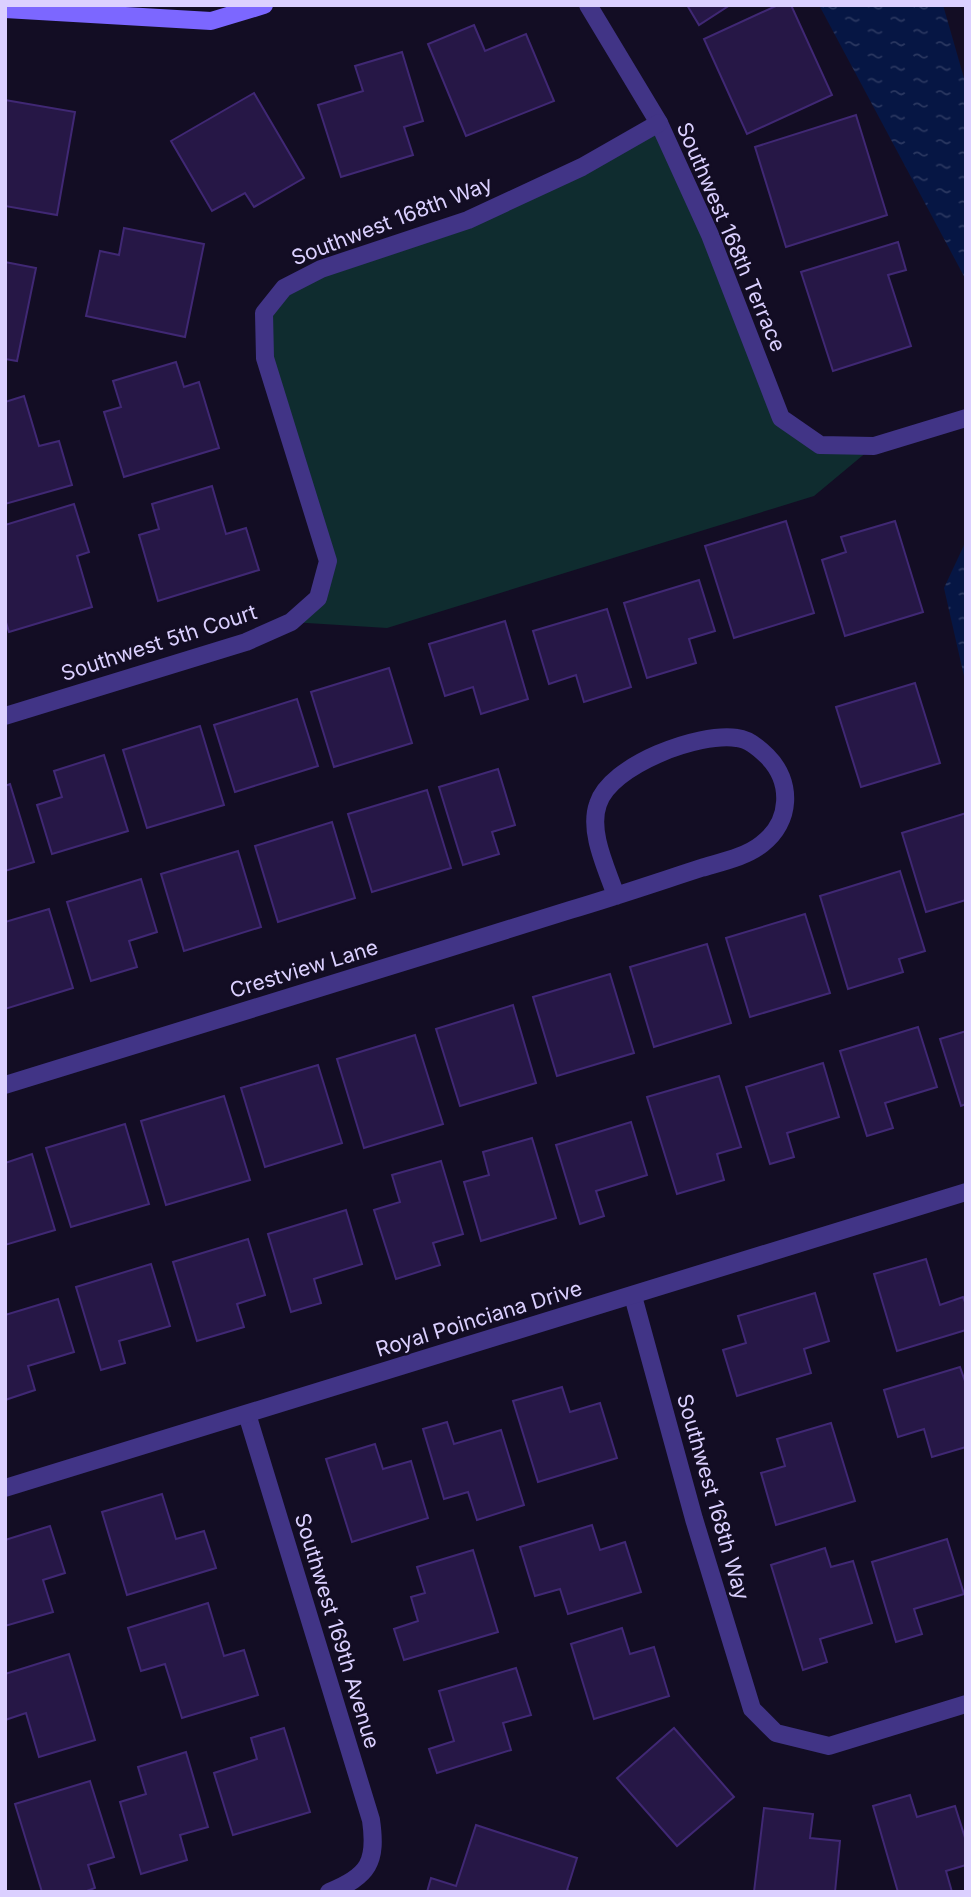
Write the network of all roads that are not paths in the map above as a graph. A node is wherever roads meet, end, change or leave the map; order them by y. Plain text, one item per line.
1 (264, 5) edge
2 (588, 5) edge
3 (5, 9) edge
4 (659, 123) junction
5 (966, 418) edge
6 (318, 598) joint
7 (5, 716) edge
8 (616, 896) junction
9 (5, 1085) edge
10 (966, 1192) edge
11 (633, 1296) junction
12 (247, 1414) junction
13 (5, 1488) edge
14 (966, 1704) edge
15 (329, 1892) edge

1 - 3 street
2 - 4 street, Southwest 168th Terrace
4 - 5 street, Southwest 168th Terrace
4 - 6 street, Southwest 168th Way
6 - 7 street, Southwest 5th Court
8 - 8 street, Crestview Lane
8 - 9 street, Crestview Lane
10 - 11 street, Royal Poinciana Drive
11 - 12 street, Royal Poinciana Drive
11 - 14 street, Southwest 168th Way
12 - 13 street, Royal Poinciana Drive
12 - 15 street, Southwest 169th Avenue

